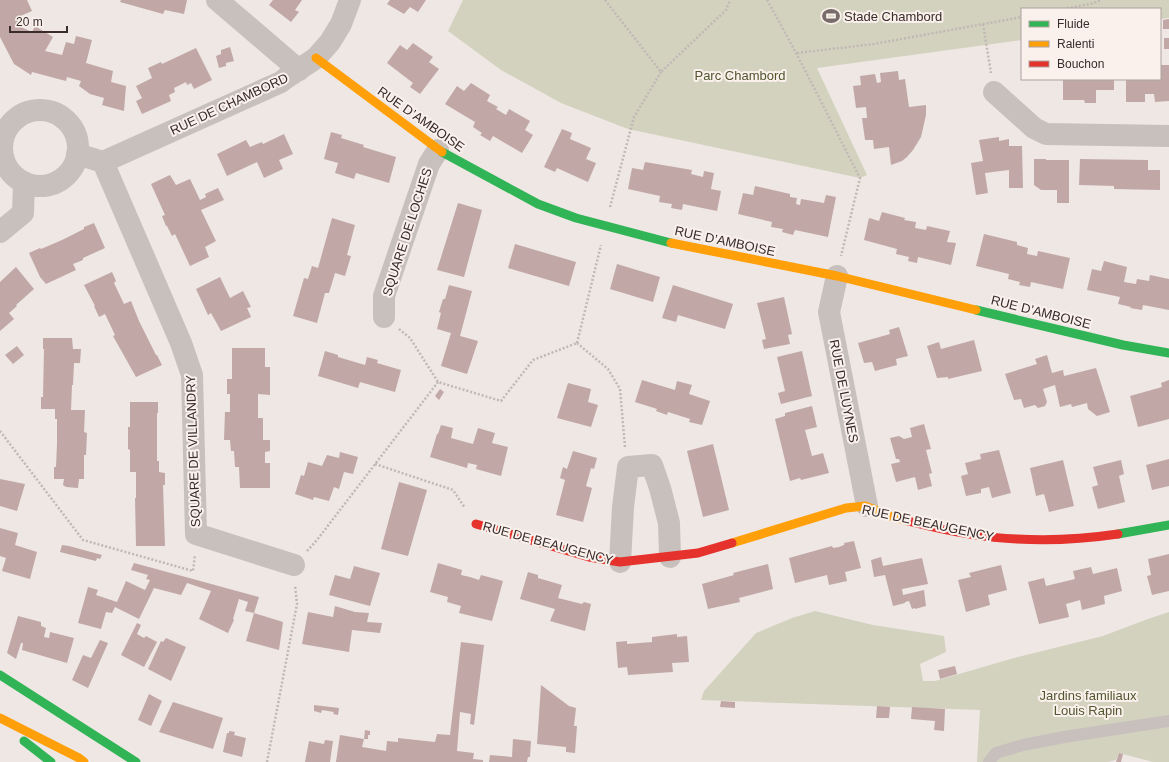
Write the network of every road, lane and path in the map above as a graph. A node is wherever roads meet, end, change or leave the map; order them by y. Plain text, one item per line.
1 (217, 0) edge
2 (350, 0) edge
3 (605, 0) edge
4 (730, 0) edge
5 (767, 0) edge
6 (1102, 0) edge
7 (1068, 8) edge
8 (1021, 17) edge
9 (983, 24) junction
10 (797, 54) junction
11 (307, 64) junction
12 (661, 72) junction
13 (994, 92) joint
14 (6, 119) edge
15 (1169, 136) edge
16 (438, 150) junction
17 (77, 154) junction
18 (103, 162) junction
19 (24, 182) junction
20 (605, 226) junction
21 (0, 232) edge
22 (836, 276) junction
23 (384, 317) joint
24 (577, 343) junction
25 (1169, 353) edge
26 (438, 382) junction
27 (0, 431) edge
28 (374, 464) junction
29 (628, 467) junction
30 (867, 506) junction
31 (476, 524) joint
32 (1169, 525) edge
33 (196, 534) junction
34 (670, 557) junction
35 (620, 562) junction
36 (294, 565) junction
37 (0, 675) edge
38 (0, 718) edge
39 (0, 721) edge
40 (1169, 721) edge
41 (51, 762) edge
42 (84, 762) edge
43 (136, 762) edge
44 (267, 762) edge
45 (989, 762) edge

1 - 11 street
2 - 11 street, RUE DE CHAMBORD
3 - 12 path
4 - 12 path
5 - 10 path
6 - 7 path
8 - 9 path
9 - 10 path
9 - 13 path
10 - 22 path
11 - 16 street, RUE D’AMBOISE
11 - 18 street, RUE DE CHAMBORD
12 - 20 path
13 - 15 street
14 - 17 street
14 - 19 street
16 - 20 street, RUE D’AMBOISE
16 - 23 street, SQUARE DE LOCHES
17 - 18 street
17 - 19 street
18 - 33 street, SQUARE DE VILLANDRY
19 - 21 street
20 - 22 street, RUE D’AMBOISE
20 - 24 path
22 - 25 street, RUE D’AMBOISE
22 - 30 street, RUE DE LUYNES
23 - 26 path
24 - 26 path
24 - 29 path
26 - 28 path
27 - 33 path
28 - 31 path
28 - 36 path
29 - 34 street
29 - 35 street, RUE DE BEAUGENCY
30 - 32 street, RUE DE BEAUGENCY
30 - 34 street, RUE DE BEAUGENCY
31 - 35 street, RUE DE BEAUGENCY
33 - 36 street, SQUARE DE VILLANDRY
34 - 35 street, RUE DE BEAUGENCY
36 - 44 path
37 - 43 street
38 - 42 street
39 - 41 street
40 - 45 lane

